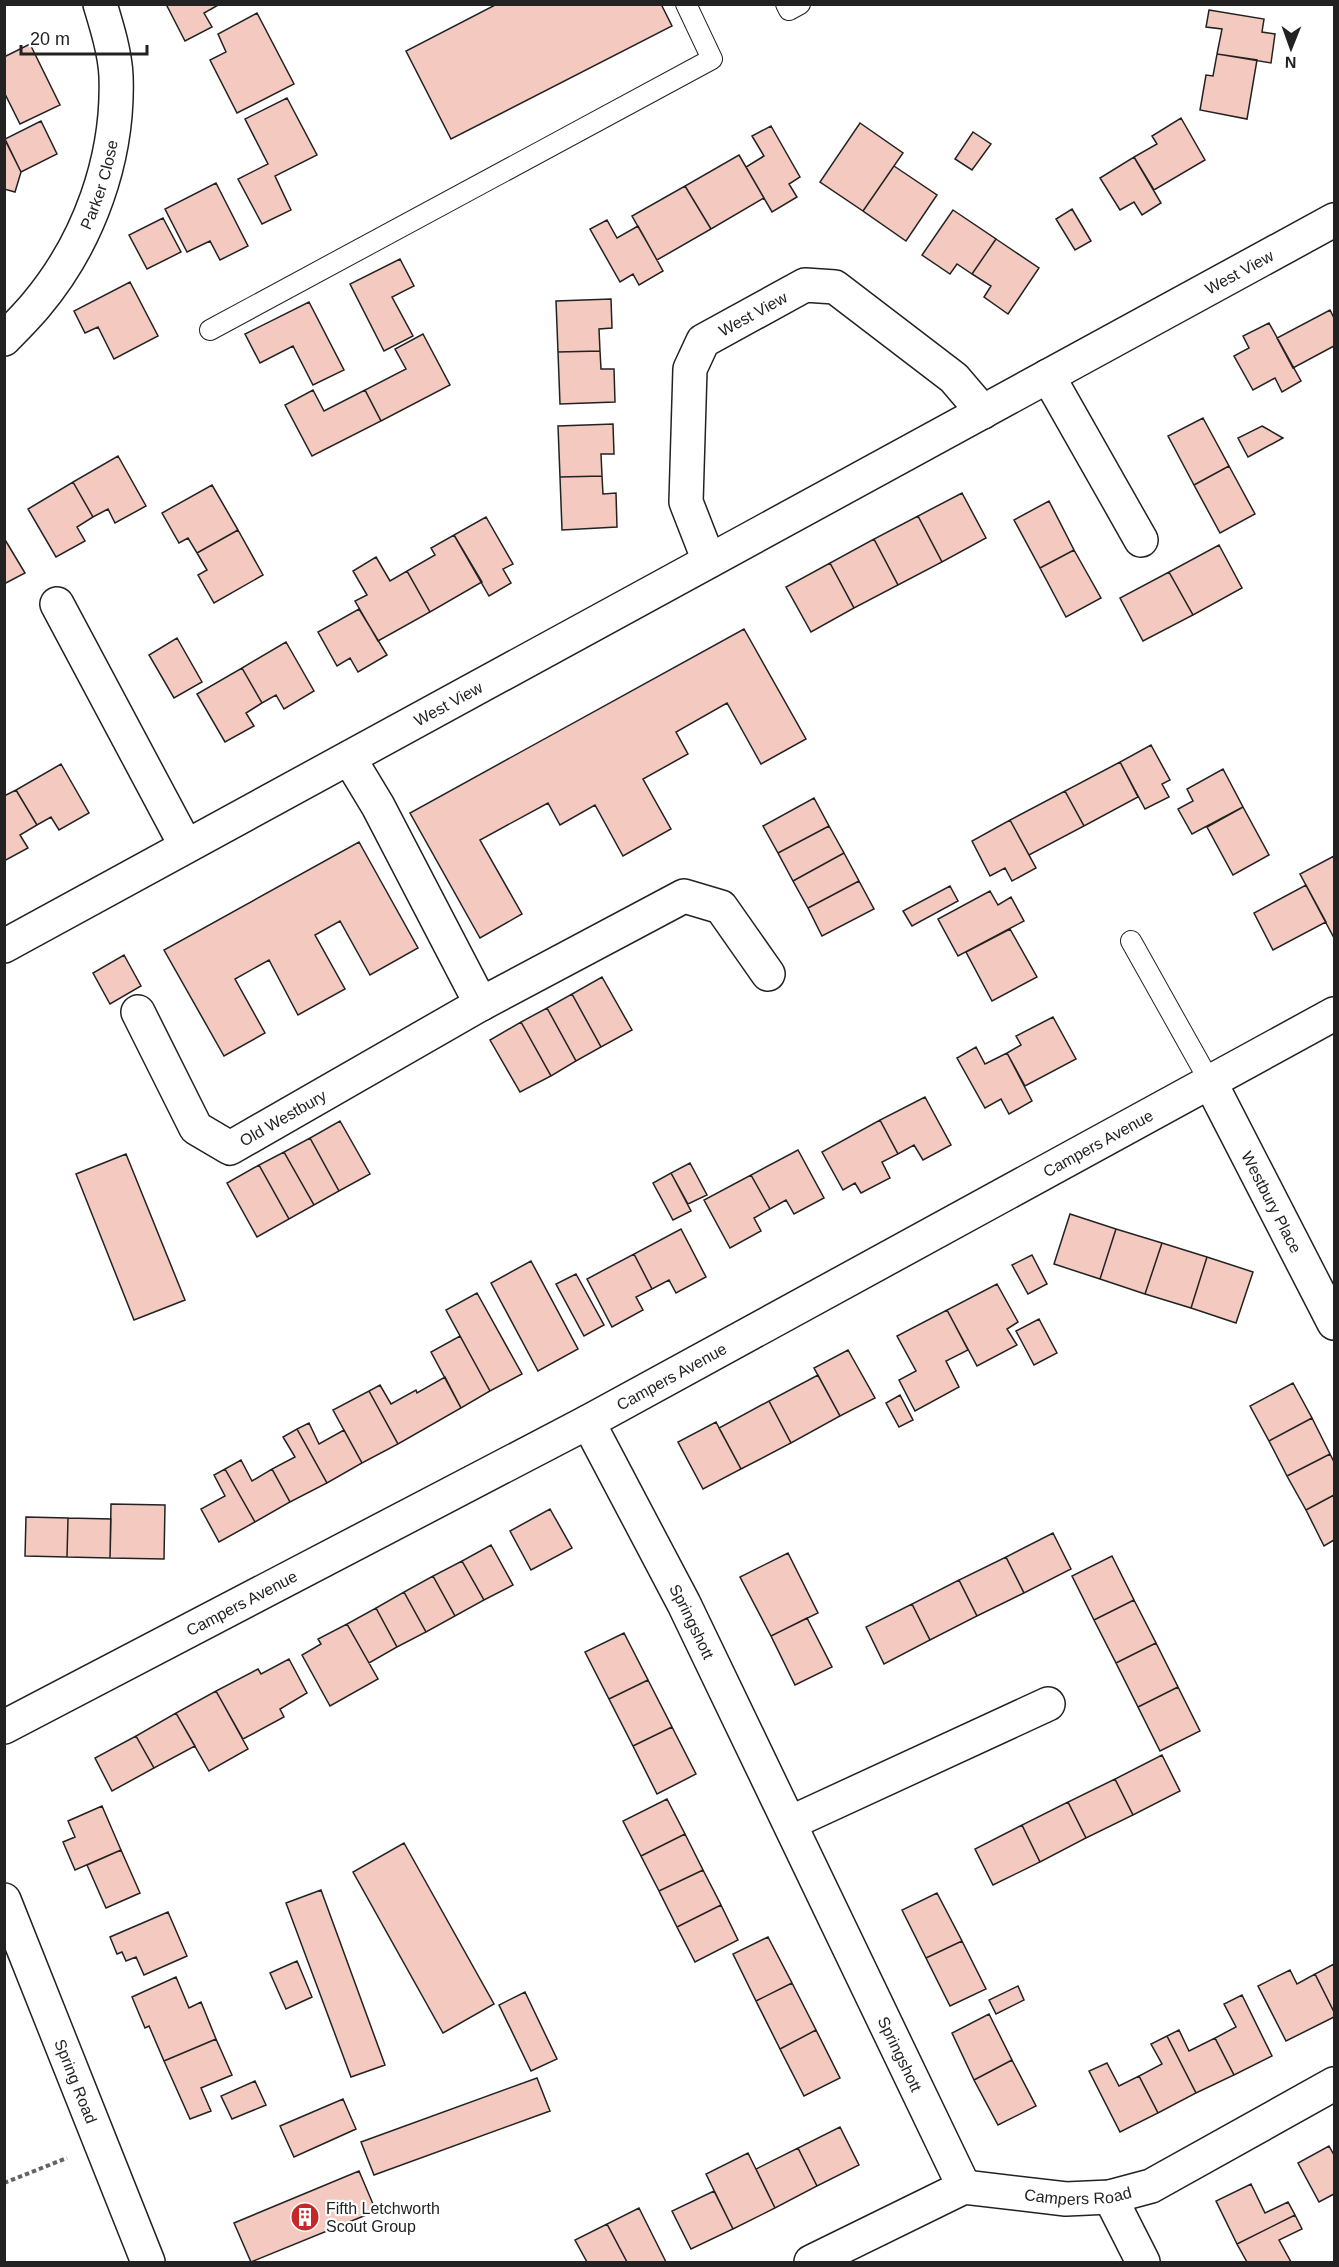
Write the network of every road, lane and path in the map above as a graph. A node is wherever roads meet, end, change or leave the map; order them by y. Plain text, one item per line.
1 (99, 4) edge
2 (686, 4) edge
3 (786, 4) edge
4 (800, 4) edge
5 (1335, 220) edge
6 (210, 330) dead end
7 (4, 339) edge
8 (1048, 376) junction
9 (983, 411) junction
10 (1141, 540) dead end
11 (709, 561) junction
12 (57, 604) dead end
13 (349, 758) junction
14 (186, 846) junction
15 (1131, 941) dead end
16 (4, 946) edge
17 (768, 974) dead end
18 (481, 1004) junction
19 (138, 1012) dead end
20 (1335, 1014) edge
21 (1210, 1082) junction
22 (1335, 1323) edge
23 (588, 1422) junction
24 (1048, 1704) dead end
25 (4, 1727) edge
26 (790, 1823) junction
27 (4, 1900) edge
28 (1335, 2084) edge
29 (101, 2144) junction
30 (4, 2183) edge
31 (964, 2187) junction
32 (1110, 2197) junction
33 (148, 2262) edge
34 (811, 2262) edge
35 (1143, 2262) edge

1 - 7 street, Parker Close
2 - 6 lane
3 - 4 lane
5 - 8 street, West View
8 - 9 street, West View
8 - 10 street
9 - 11 street, West View
9 - 11 street, West View
11 - 13 street, West View
12 - 14 street
13 - 14 street, West View
13 - 18 street
14 - 16 street, West View
15 - 21 lane
17 - 18 street, Old Westbury
18 - 19 street, Old Westbury
20 - 21 street, Campers Avenue
21 - 22 street, Westbury Place
21 - 23 street, Campers Avenue
23 - 25 street, Campers Avenue
23 - 26 street, Springshott
24 - 26 street
26 - 31 street, Springshott
27 - 29 street, Spring Road
28 - 32 street, Campers Road
29 - 30 path
29 - 33 street, Spring Road
31 - 32 street, Campers Road
31 - 34 street
32 - 35 street

